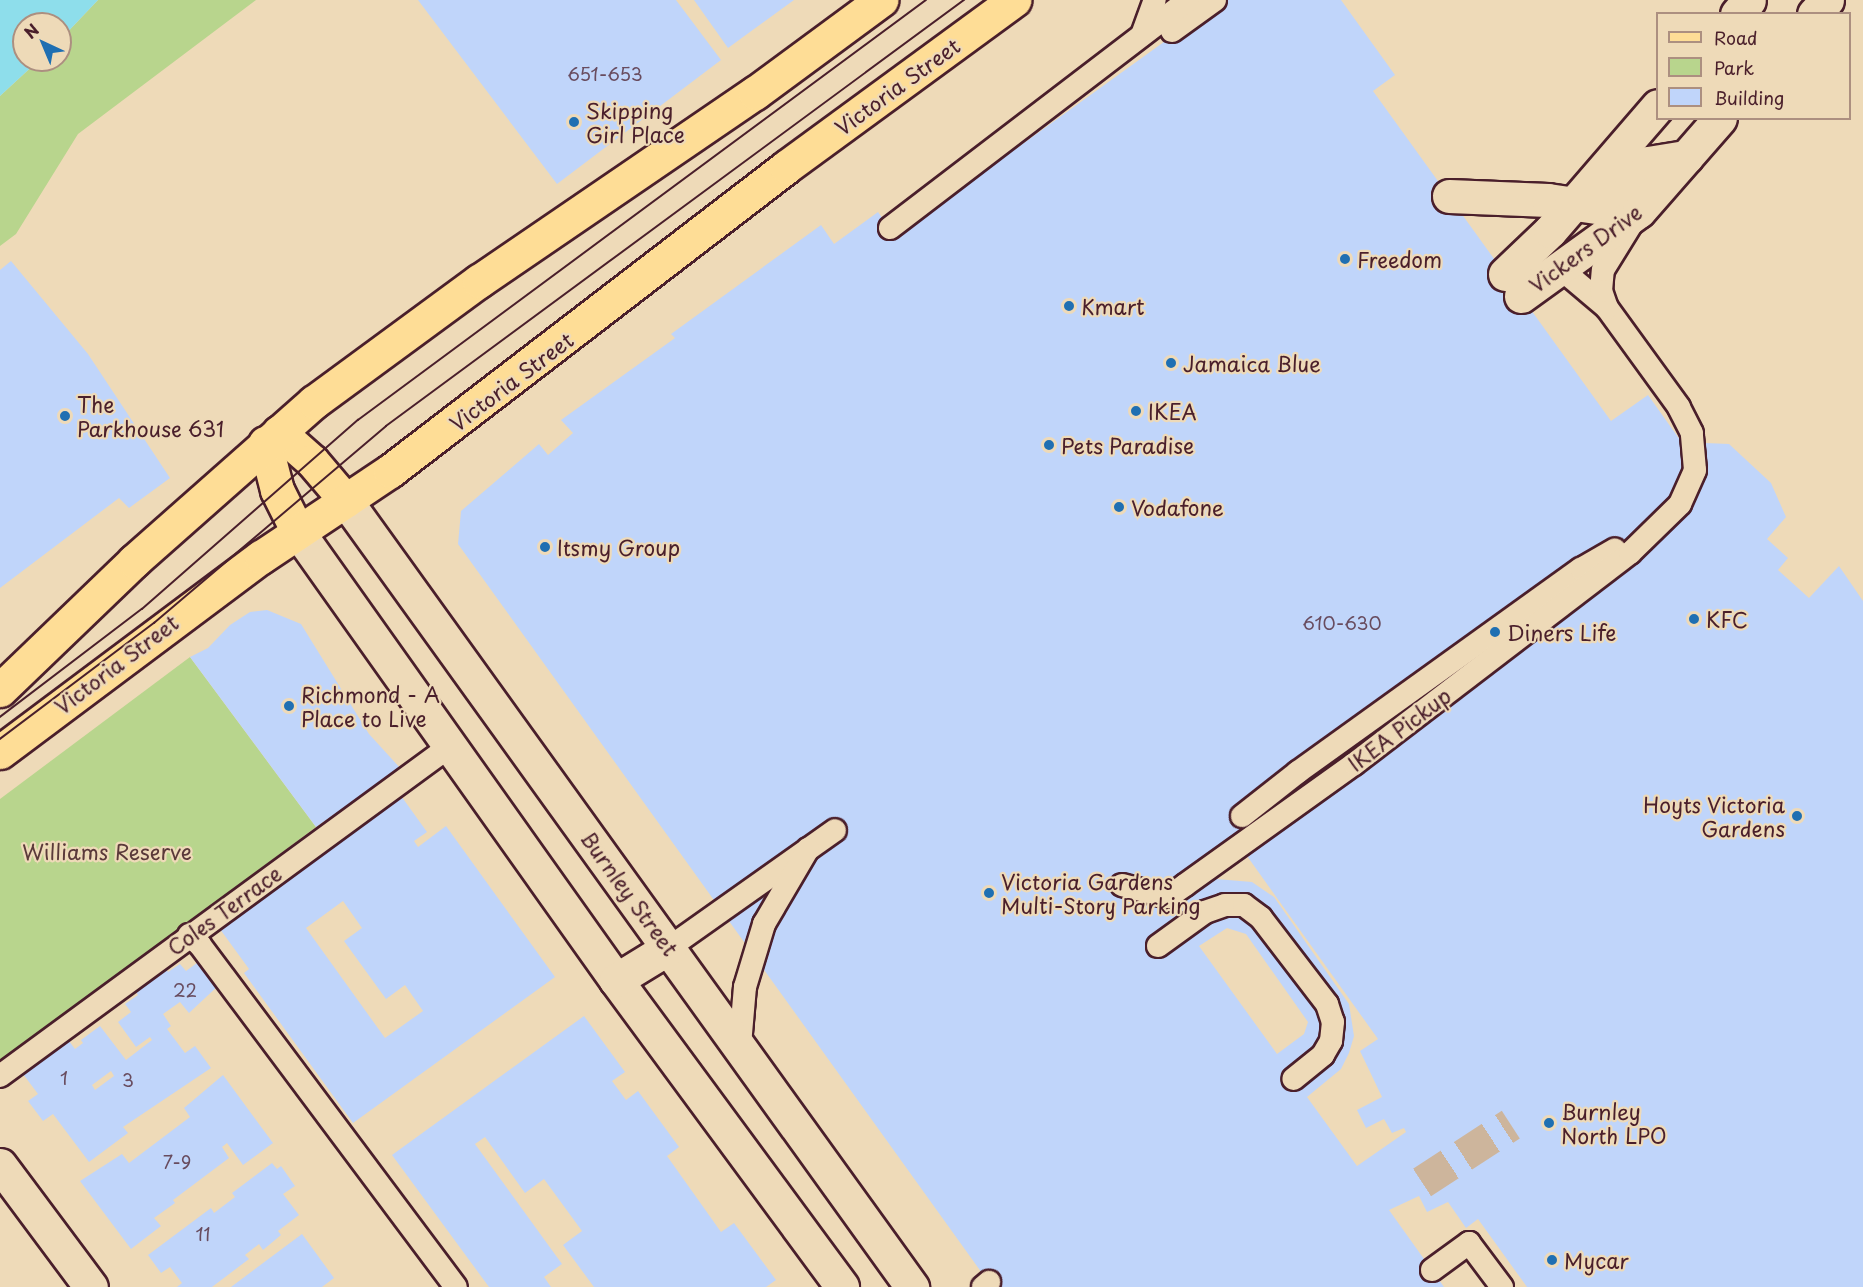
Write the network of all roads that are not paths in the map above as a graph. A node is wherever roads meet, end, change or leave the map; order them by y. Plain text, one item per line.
1 (881, 0) edge
2 (1014, 0) edge
3 (1155, 0) edge
4 (1188, 0) edge
5 (1215, 0) edge
6 (1749, 0) edge
7 (1827, 0) edge
8 (1739, 12) edge
9 (1816, 12) edge
10 (1141, 36) junction
11 (1124, 71) dead end
12 (1656, 108) edge
13 (1718, 120) edge
14 (1687, 157) junction
15 (1449, 195) dead end
16 (1575, 203) junction
17 (1643, 207) junction
18 (890, 228) dead end
19 (1561, 269) junction
20 (1607, 308) junction
21 (272, 437) junction
22 (346, 501) junction
23 (1661, 524) junction
24 (298, 532) junction
25 (0, 690) edge
26 (450, 746) junction
27 (0, 752) edge
28 (1242, 816) dead end
29 (835, 830) dead end
30 (808, 849) junction
31 (1122, 885) dead end
32 (189, 935) junction
33 (1158, 946) dead end
34 (670, 947) junction
35 (616, 980) junction
36 (740, 1045) junction
37 (0, 1076) edge
38 (1293, 1079) dead end
39 (0, 1165) edge
40 (1432, 1270) dead end
41 (92, 1287) edge
42 (456, 1287) edge
43 (842, 1287) edge
44 (912, 1287) edge
45 (1502, 1287) edge

1 - 21 main road
2 - 22 main road, Victoria Street
3 - 10 lane
4 - 10 lane
5 - 11 lane
6 - 8 main road
7 - 9 main road
10 - 18 lane
12 - 16 main road, Vickers Drive
13 - 14 main road, Vickers Drive
14 - 16 main road
14 - 17 main road, Vickers Drive
15 - 16 main road
16 - 19 main road, Vickers Drive
17 - 19 main road, Vickers Drive
17 - 20 lane, IKEA Pickup
19 - 20 lane
20 - 23 lane, IKEA Pickup
21 - 22 main road
21 - 24 main road
21 - 25 main road
22 - 24 main road, Victoria Street
22 - 34 main road, Burnley Street
23 - 28 lane, IKEA Pickup
23 - 31 lane, IKEA Pickup
24 - 26 main road
24 - 27 main road, Victoria Street
26 - 32 lane, Coles Terrace
26 - 35 main road
29 - 30 lane
30 - 34 lane
30 - 36 lane
32 - 37 lane, Coles Terrace
32 - 42 lane
33 - 38 lane
34 - 35 main road
34 - 36 main road, Burnley Street
35 - 43 main road
36 - 44 main road, Burnley Street
39 - 41 main road
40 - 45 lane

